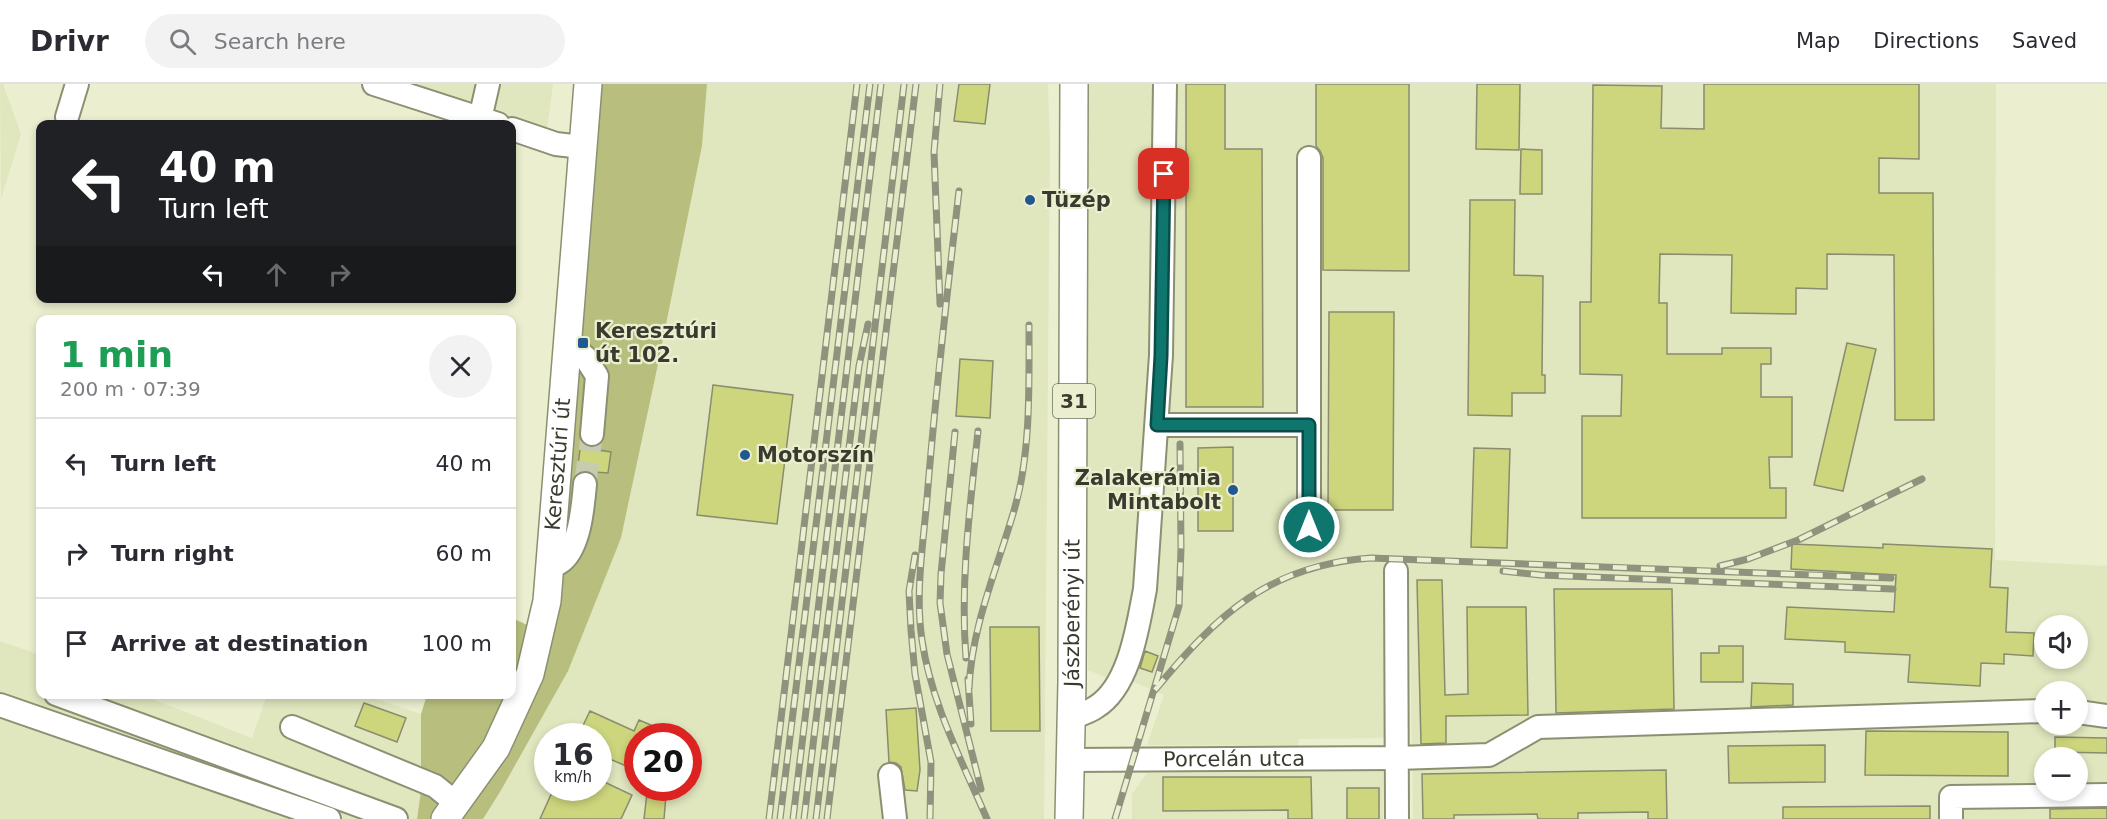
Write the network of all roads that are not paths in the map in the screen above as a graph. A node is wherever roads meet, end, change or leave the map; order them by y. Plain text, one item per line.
1 (77, 84) edge
2 (374, 84) edge
3 (488, 84) edge
4 (588, 84) edge
5 (1074, 84) edge
6 (1165, 84) edge
7 (428, 93) edge
8 (67, 117) dead end
9 (485, 120) edge
10 (489, 120) edge
11 (516, 130) edge
12 (582, 147) junction
13 (1309, 158) dead end
14 (567, 341) junction
15 (1157, 425) junction
16 (1309, 425) junction
17 (592, 434) tunnel mouth
18 (585, 484) tunnel mouth
19 (1309, 527) dead end
20 (549, 568) junction
21 (1396, 571) dead end
22 (70, 699) edge
23 (0, 705) edge
24 (2034, 711) edge
25 (2088, 713) edge
26 (2107, 716) edge
27 (1071, 718) junction
28 (292, 727) dead end
29 (1397, 758) junction
30 (1070, 760) junction
31 (890, 775) dead end
32 (2107, 795) edge
33 (451, 811) edge
34 (329, 819) edge
35 (396, 819) edge
36 (895, 819) edge
37 (1069, 819) edge
38 (1397, 819) edge
39 (1951, 819) edge

1 - 8 street
2 - 7 street
3 - 10 street
4 - 12 main road, Keresztúri út
5 - 27 main road, Jászberényi út / 31
6 - 15 street
7 - 9 street
11 - 12 street
12 - 14 main road, Keresztúri út
13 - 16 street
14 - 17 street
14 - 20 main road, Keresztúri út
15 - 16 street
15 - 27 street
16 - 19 street
18 - 20 street
20 - 33 main road, Keresztúri út
21 - 29 street
22 - 35 street
23 - 34 street
24 - 29 street, Porcelán utca
25 - 26 street
27 - 30 main road, Jászberényi út / 31
28 - 33 street
29 - 30 street, Porcelán utca
29 - 38 street
30 - 37 main road, Jászberényi út / 31
31 - 36 street
32 - 39 street

